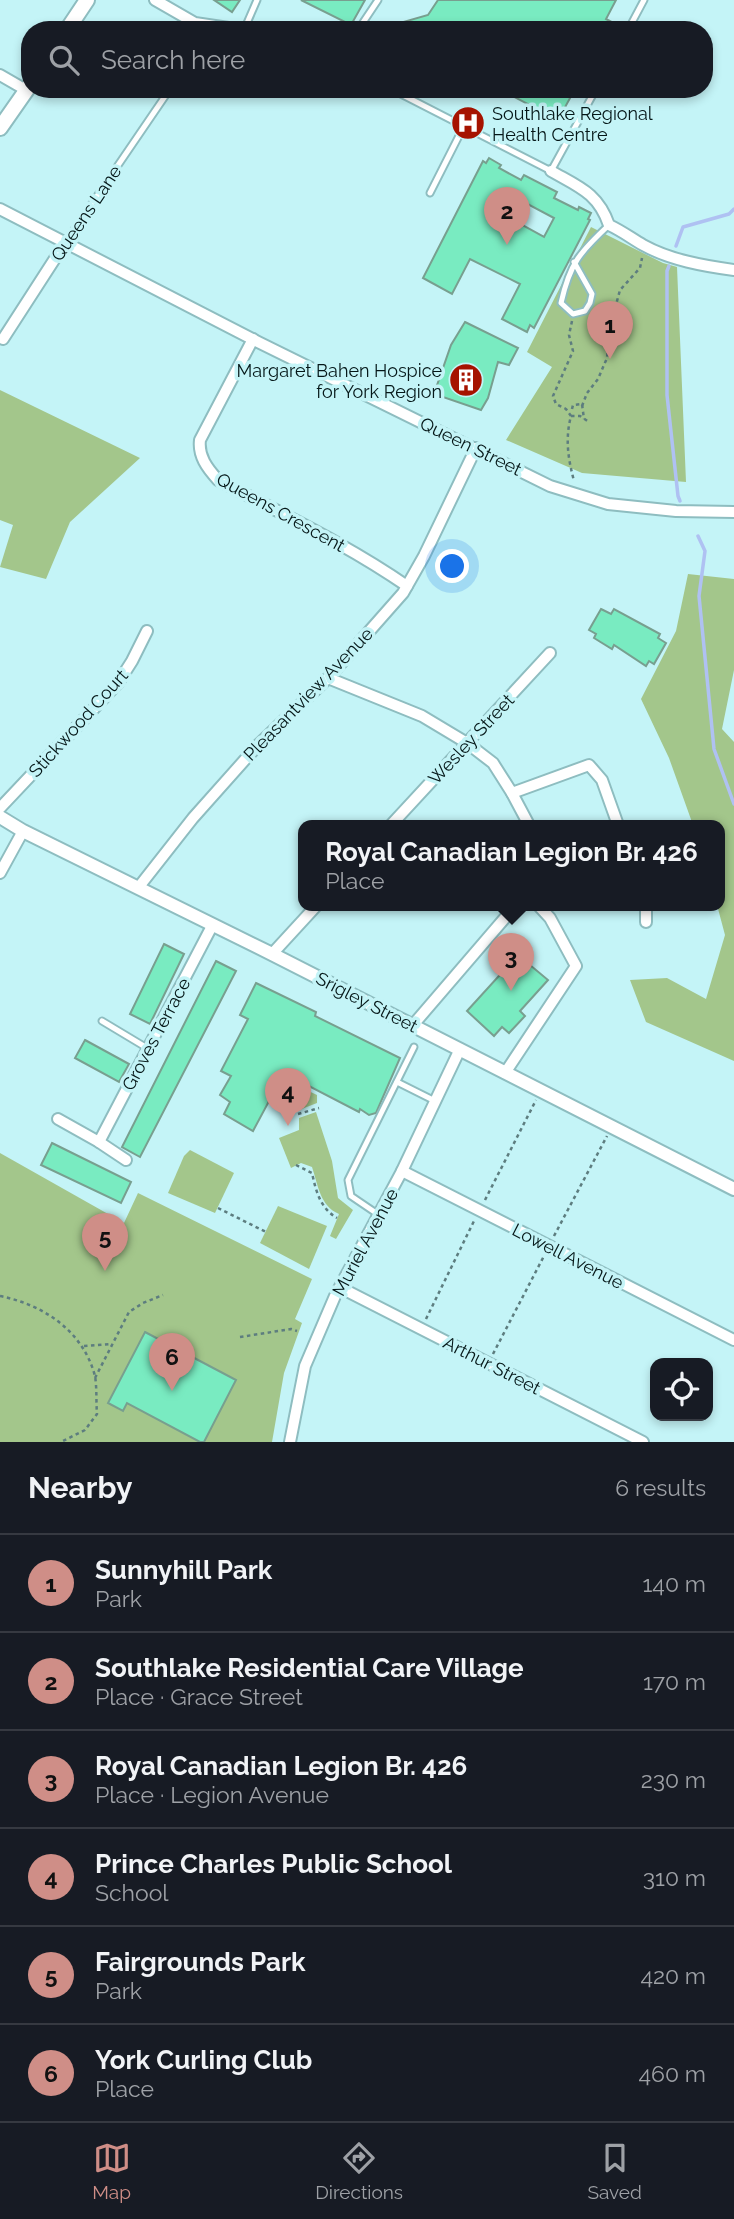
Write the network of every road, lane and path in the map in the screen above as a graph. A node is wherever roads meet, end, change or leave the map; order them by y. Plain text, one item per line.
1 (87, 0) edge
2 (155, 0) edge
3 (257, 0) edge
4 (378, 0) edge
5 (644, 0) edge
6 (72, 21) edge
7 (187, 21) edge
8 (247, 21) edge
9 (364, 21) edge
10 (633, 21) edge
11 (0, 75) edge
12 (21, 84) edge
13 (21, 97) edge
14 (164, 98) edge
15 (408, 98) edge
16 (591, 98) edge
17 (464, 127) junction
18 (0, 128) edge
19 (551, 171) junction
20 (430, 193) dead end
21 (0, 209) edge
22 (609, 225) junction
23 (65, 243) junction
24 (644, 245) junction
25 (573, 262) junction
26 (734, 270) edge
27 (573, 314) junction
28 (3, 339) dead end
29 (253, 339) junction
30 (582, 405) junction
31 (572, 411) junction
32 (584, 419) junction
33 (589, 422) dead end
34 (476, 448) junction
35 (577, 494) junction
36 (734, 512) edge
37 (407, 586) junction
38 (147, 631) dead end
39 (550, 653) dead end
40 (328, 678) junction
41 (467, 743) junction
42 (512, 793) junction
43 (0, 808) edge
44 (0, 817) edge
45 (396, 820) edge
46 (526, 820) edge
47 (616, 820) edge
48 (23, 831) junction
49 (0, 873) edge
50 (138, 888) junction
51 (311, 911) edge
52 (511, 911) edge
53 (544, 911) edge
54 (646, 911) edge
55 (646, 922) dead end
56 (212, 926) junction
57 (272, 954) junction
58 (102, 1021) dead end
59 (413, 1026) junction
60 (414, 1047) dead end
61 (148, 1048) junction
62 (460, 1049) junction
63 (505, 1073) junction
64 (397, 1082) junction
65 (436, 1101) junction
66 (319, 1108) dead end
67 (298, 1114) dead end
68 (58, 1119) dead end
69 (99, 1142) junction
70 (126, 1160) dead end
71 (296, 1165) dead end
72 (402, 1171) junction
73 (734, 1189) edge
74 (218, 1208) dead end
75 (379, 1215) junction
76 (337, 1218) dead end
77 (266, 1232) dead end
78 (341, 1288) junction
79 (163, 1295) dead end
80 (0, 1296) edge
81 (297, 1331) dead end
82 (240, 1337) dead end
83 (734, 1340) edge
84 (111, 1344) junction
85 (84, 1346) junction
86 (95, 1378) junction
87 (61, 1442) edge
88 (290, 1442) edge
89 (643, 1442) edge

1 - 6 main road
2 - 7 street
3 - 8 lane
4 - 9 lane
5 - 10 lane
11 - 12 street
13 - 18 main road
14 - 23 lane, Queens Lane
15 - 17 lane
16 - 19 lane
17 - 19 lane
17 - 20 lane
19 - 22 street
21 - 23 street, Queen Street
22 - 24 street
22 - 25 lane
23 - 28 street, Queens Lane
23 - 29 street, Queen Street
24 - 26 street
24 - 30 path
25 - 27 lane
25 - 27 lane
27 - 31 path
29 - 34 street, Queen Street
29 - 37 street, Queens Crescent
30 - 31 path
30 - 32 path
31 - 32 path
31 - 35 path
32 - 33 path
34 - 35 street, Queen Street
34 - 37 street, Pleasantview Avenue
35 - 36 street, Queen Street
37 - 40 street, Pleasantview Avenue
38 - 43 street, Stickwood Court
39 - 41 street, Wesley Street
40 - 41 street
40 - 50 street, Pleasantview Avenue
41 - 42 street
41 - 45 street, Wesley Street
42 - 46 street
42 - 47 street
44 - 48 street, Srigley Street
48 - 49 street
48 - 50 street, Srigley Street
50 - 56 street, Srigley Street
51 - 57 street
52 - 59 street
53 - 63 street
54 - 55 street
56 - 57 street, Srigley Street
56 - 61 street, Groves Terrace
57 - 59 street, Srigley Street
58 - 61 lane
59 - 62 street, Srigley Street
60 - 64 lane
61 - 69 street, Groves Terrace
62 - 63 street, Srigley Street
62 - 65 street, Muriel Avenue
63 - 73 street, Srigley Street
64 - 65 lane
64 - 75 lane
65 - 72 street, Muriel Avenue
66 - 67 path
68 - 69 street
69 - 70 street
71 - 76 path
72 - 75 street, Muriel Avenue
72 - 83 street, Lowell Avenue
74 - 77 path
75 - 78 street, Muriel Avenue
78 - 88 street, Muriel Avenue
78 - 89 street, Arthur Street
79 - 84 path
80 - 85 path
81 - 82 path
84 - 85 path
84 - 86 path
85 - 86 path
86 - 87 path

